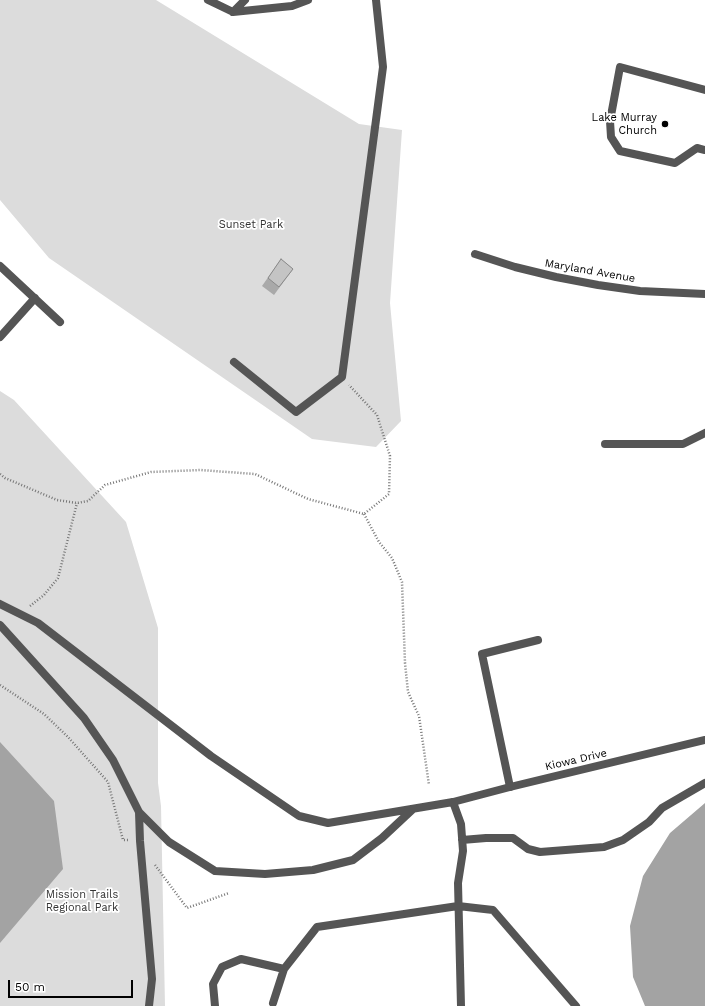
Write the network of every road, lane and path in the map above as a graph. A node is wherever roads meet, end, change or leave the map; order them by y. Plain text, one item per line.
1 (208, 0) edge
2 (245, 0) edge
3 (308, 0) edge
4 (376, 0) edge
5 (233, 12) junction
6 (705, 90) edge
7 (705, 150) edge
8 (474, 254) dead end
9 (0, 266) edge
10 (705, 294) edge
11 (34, 298) junction
12 (60, 322) dead end
13 (0, 336) edge
14 (234, 362) dead end
15 (342, 377) junction
16 (705, 433) edge
17 (605, 444) dead end
18 (0, 474) edge
19 (77, 503) junction
20 (364, 514) junction
21 (0, 604) edge
22 (29, 607) dead end
23 (0, 625) edge
24 (538, 640) dead end
25 (0, 685) edge
26 (705, 740) edge
27 (705, 783) edge
28 (429, 785) dead end
29 (510, 787) junction
30 (453, 802) junction
31 (414, 808) junction
32 (138, 812) junction
33 (462, 840) junction
34 (140, 841) junction
35 (154, 860) dead end
36 (229, 893) dead end
37 (458, 906) junction
38 (284, 969) junction
39 (273, 1003) dead end
40 (149, 1006) edge
41 (214, 1006) edge
42 (461, 1006) edge
43 (576, 1006) edge

1 - 5 street
2 - 5 street
3 - 5 street
4 - 15 street
6 - 7 street
8 - 10 street, Maryland Avenue
9 - 11 street
11 - 12 street
11 - 13 street
14 - 15 street
15 - 20 path
16 - 17 street
18 - 19 path
19 - 20 path
19 - 22 path
20 - 28 path
21 - 31 street, Kiowa Drive
23 - 32 street
24 - 29 street
25 - 34 path
26 - 29 street, Kiowa Drive
27 - 33 street
29 - 30 street, Kiowa Drive
30 - 31 street, Kiowa Drive
30 - 33 street
31 - 32 street
32 - 34 street
33 - 37 street
34 - 40 street
35 - 36 path
37 - 38 street
37 - 42 street
37 - 43 street
38 - 39 street
38 - 41 street

